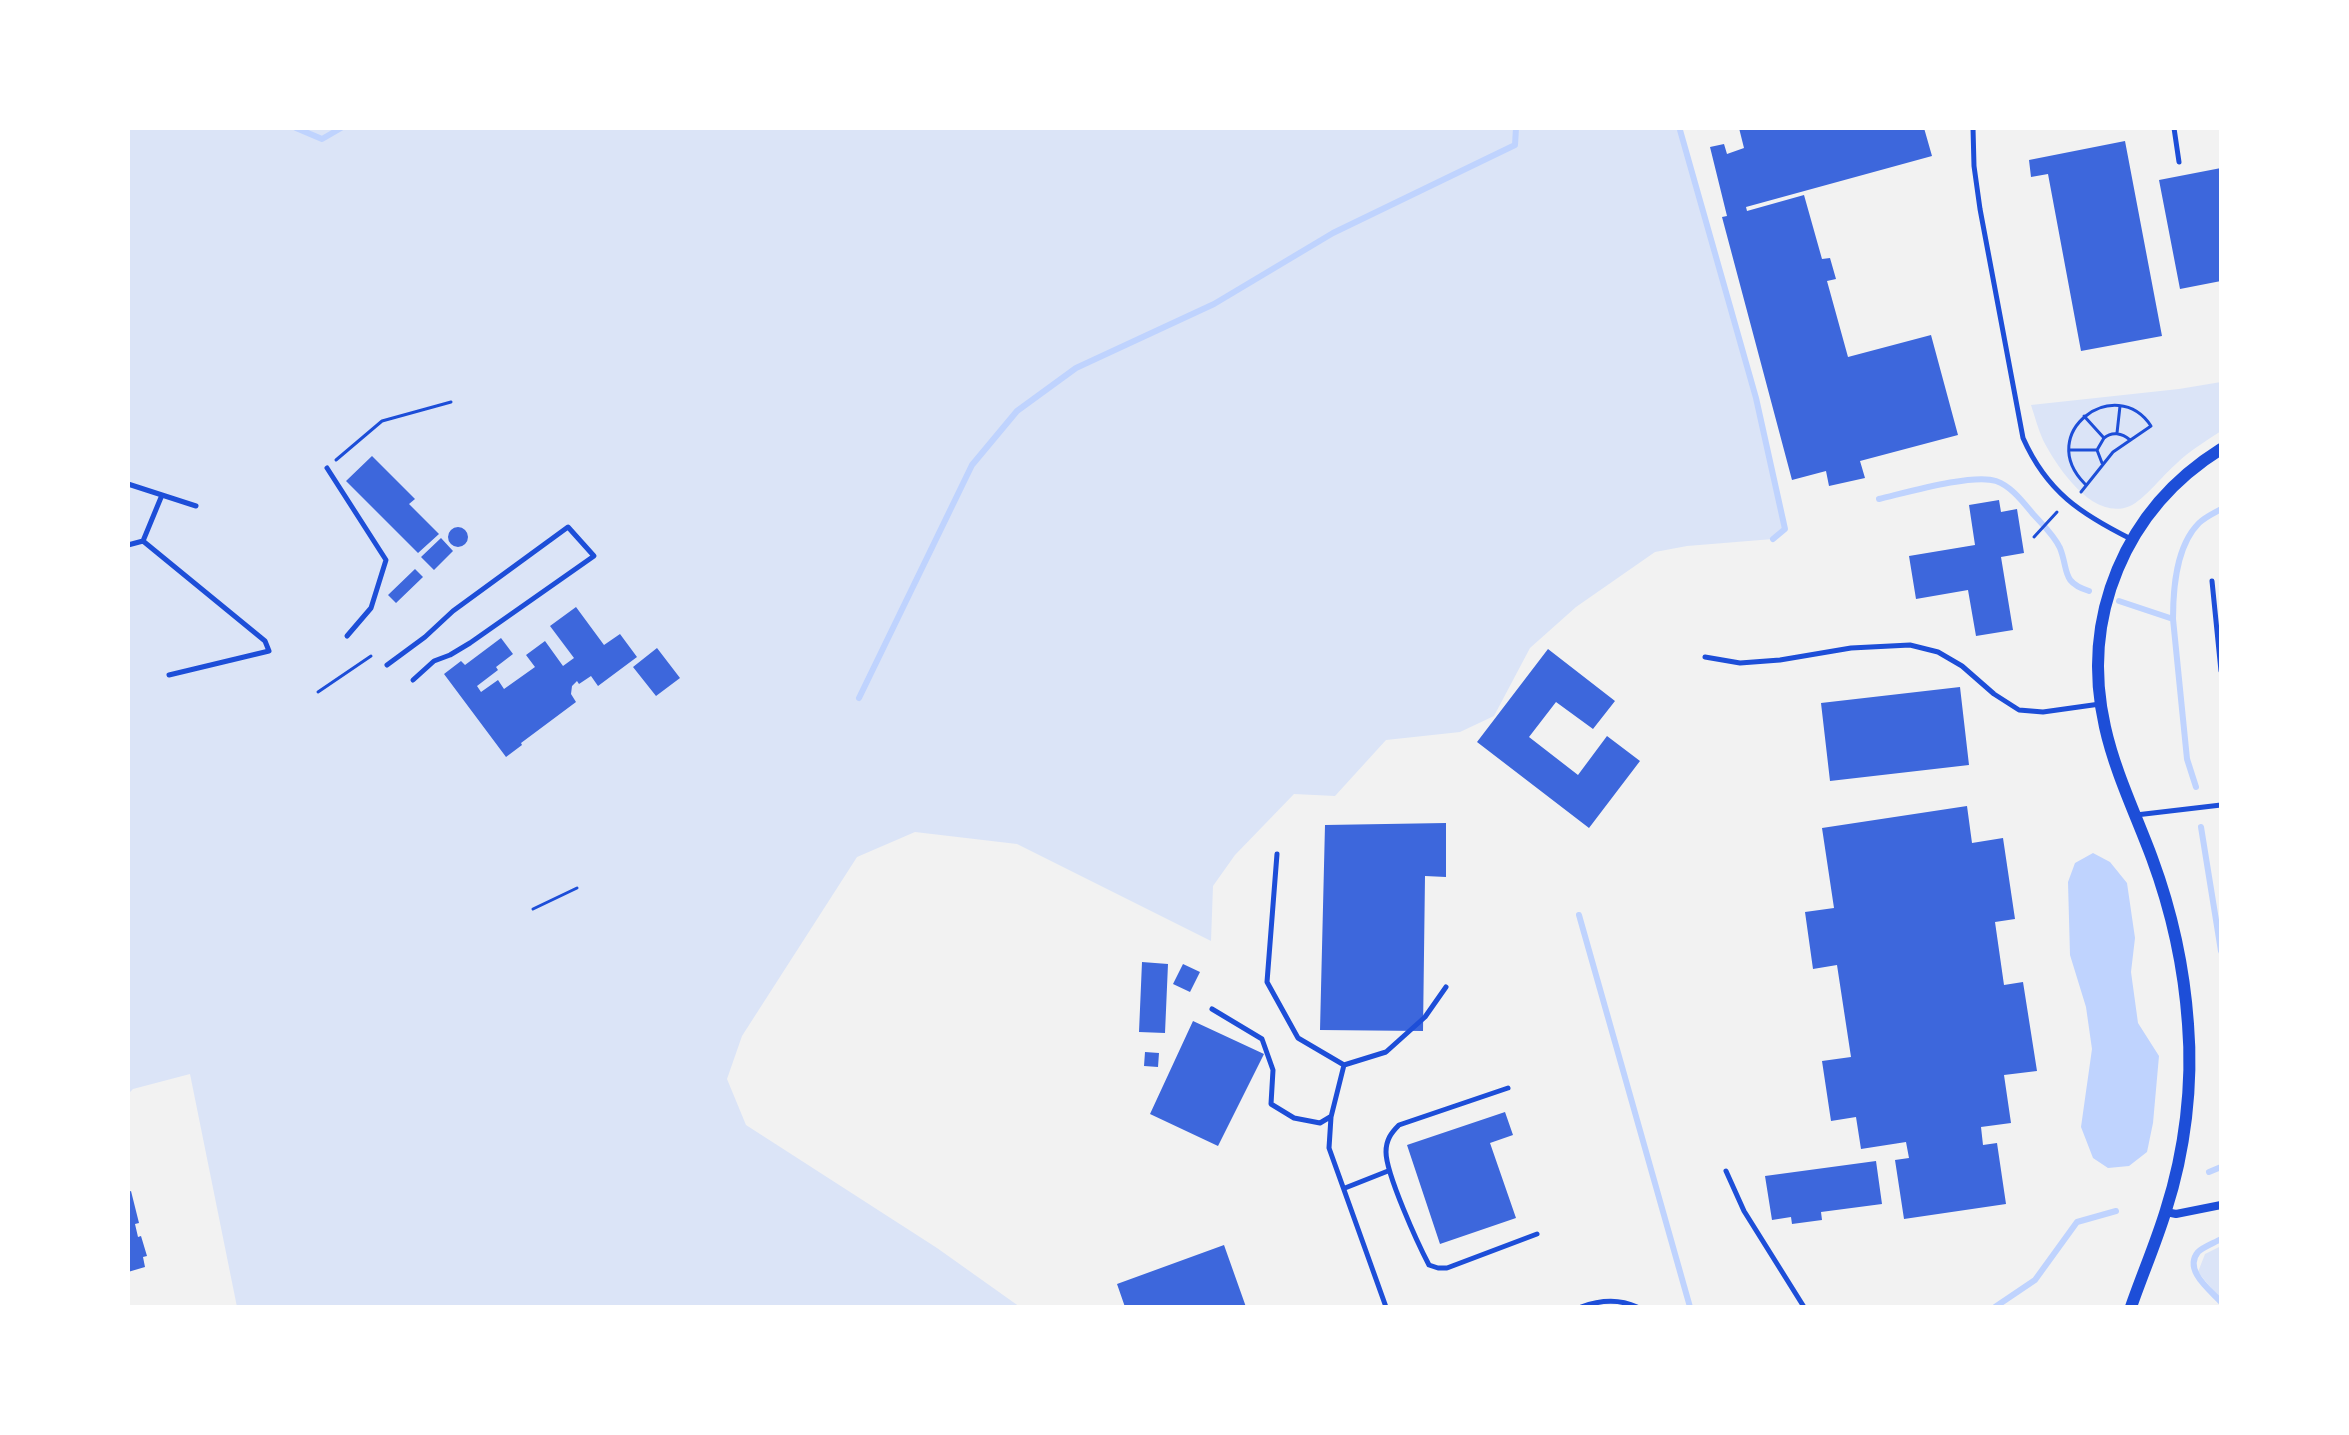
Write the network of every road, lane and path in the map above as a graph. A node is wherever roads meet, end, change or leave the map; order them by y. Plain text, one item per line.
1 (1973, 128) edge
2 (2174, 128) edge
3 (2179, 162) dead end
4 (451, 402) dead end
5 (2120, 406) junction
6 (2084, 416) junction
7 (2117, 433) junction
8 (2104, 438) junction
9 (2130, 440) junction
10 (2221, 449) edge
11 (2068, 450) junction
12 (2097, 450) junction
13 (2102, 463) junction
14 (327, 468) joint
15 (128, 484) edge
16 (2085, 484) junction
17 (2081, 492) dead end
18 (162, 495) junction
19 (196, 506) dead end
20 (2057, 512) dead end
21 (2034, 537) dead end
22 (2132, 540) junction
23 (143, 541) junction
24 (128, 545) edge
25 (2212, 581) dead end
26 (347, 636) dead end
27 (371, 656) dead end
28 (1705, 657) dead end
29 (387, 665) dead end
30 (2221, 671) edge
31 (169, 675) dead end
32 (413, 680) dead end
33 (318, 692) dead end
34 (2101, 704) junction
35 (2221, 805) edge
36 (2135, 815) junction
37 (1277, 854) dead end
38 (577, 888) dead end
39 (533, 909) dead end
40 (1446, 987) dead end
41 (1212, 1009) dead end
42 (1344, 1065) junction
43 (1508, 1088) dead end
44 (1331, 1117) junction
45 (1389, 1171) junction
46 (1726, 1171) dead end
47 (1345, 1188) junction
48 (2221, 1205) edge
49 (2166, 1212) junction
50 (1537, 1234) dead end
51 (1386, 1307) edge
52 (1581, 1307) edge
53 (1637, 1307) edge
54 (1804, 1307) edge
55 (2131, 1307) edge

1 - 22 lane
2 - 3 lane
4 - 14 path
5 - 6 path
5 - 7 path
5 - 9 path
6 - 8 path
6 - 11 path
7 - 8 path
7 - 9 path
8 - 12 path
9 - 13 path
10 - 22 street
11 - 12 path
11 - 16 path
12 - 13 path
13 - 16 path
14 - 26 lane
15 - 18 lane
16 - 17 path
18 - 19 lane
18 - 23 lane
20 - 21 path
22 - 34 street
23 - 24 lane
23 - 31 lane
25 - 30 lane
27 - 33 path
28 - 34 lane
29 - 32 lane
34 - 36 street
35 - 36 lane
36 - 49 street
37 - 42 lane
38 - 39 path
40 - 42 lane
41 - 44 lane
42 - 44 lane
43 - 45 lane
44 - 47 lane
45 - 47 lane
45 - 50 lane
46 - 54 lane
47 - 51 lane
48 - 49 street
49 - 55 street
52 - 53 lane

